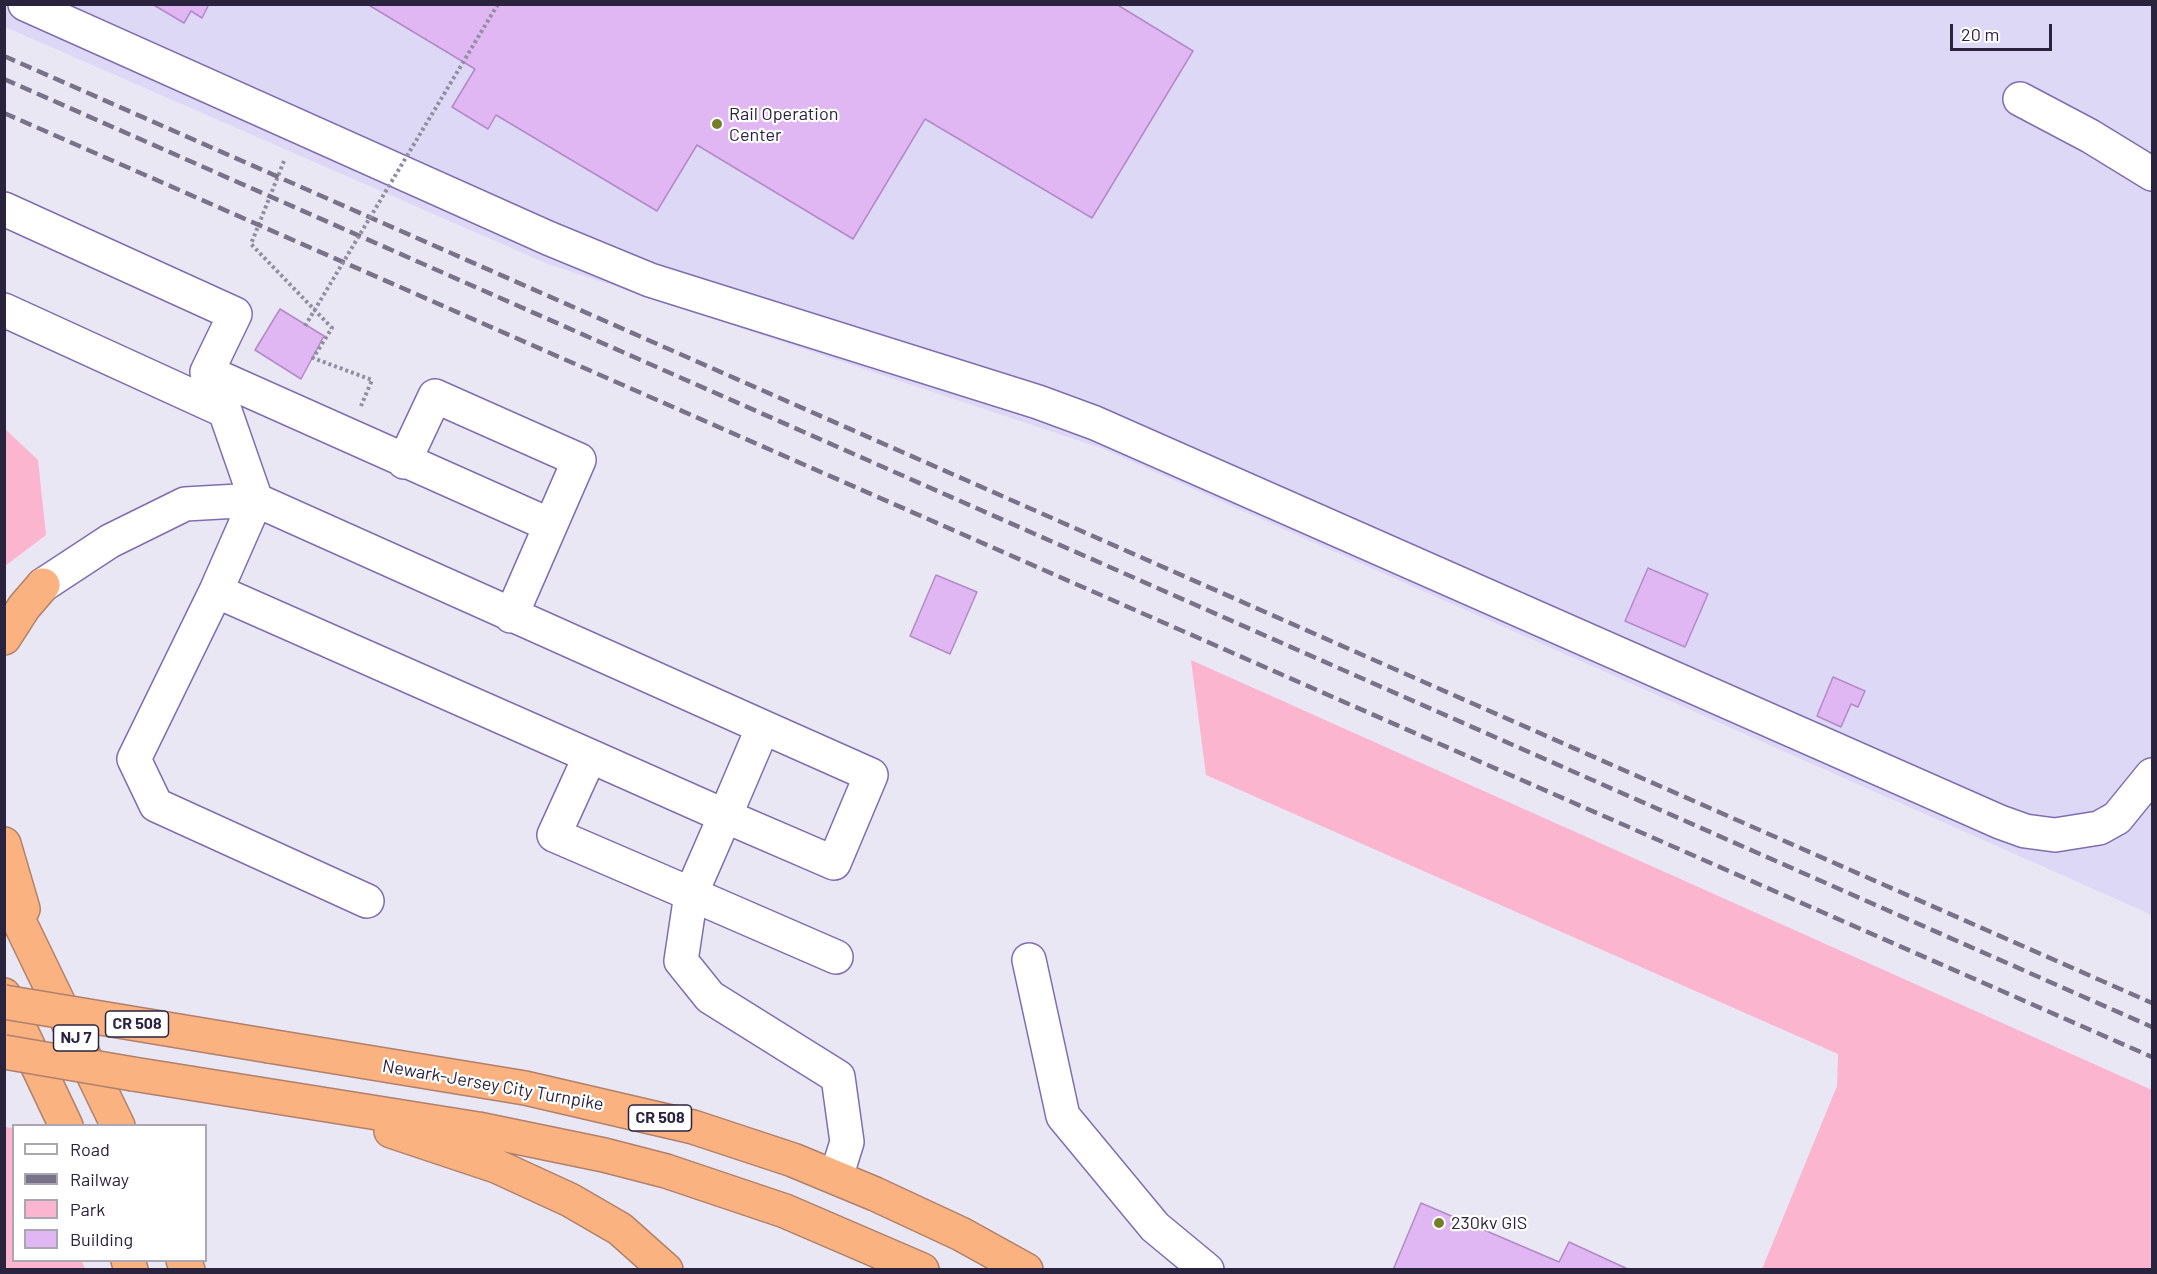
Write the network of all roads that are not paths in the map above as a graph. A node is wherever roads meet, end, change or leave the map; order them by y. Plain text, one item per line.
1 (26, 4) edge
2 (2020, 99) dead end
3 (2152, 174) edge
4 (4, 209) edge
5 (4, 310) edge
6 (207, 372) junction
7 (225, 411) junction
8 (404, 462) junction
9 (256, 500) junction
10 (550, 525) junction
11 (43, 585) junction
12 (216, 591) junction
13 (4, 598) edge
14 (511, 616) junction
15 (4, 638) edge
16 (764, 728) junction
17 (590, 756) junction
18 (2151, 780) edge
19 (725, 816) junction
20 (4, 844) edge
21 (4, 890) edge
22 (691, 894) junction
23 (367, 901) dead end
24 (35, 951) junction
25 (836, 957) dead end
26 (1029, 960) dead end
27 (4, 995) edge
28 (4, 1002) edge
29 (4, 1052) edge
30 (307, 1102) junction
31 (66, 1124) edge
32 (118, 1124) edge
33 (836, 1178) junction
34 (666, 1269) edge
35 (922, 1269) edge
36 (1026, 1269) edge
37 (1207, 1269) edge

1 - 18 lane
2 - 3 lane
4 - 6 lane
5 - 7 lane
6 - 7 lane
6 - 8 lane
7 - 9 lane
8 - 10 lane
8 - 10 lane
9 - 11 lane
9 - 12 lane
9 - 14 lane
10 - 14 lane
11 - 13 highway
11 - 15 highway
12 - 17 lane
12 - 23 lane
14 - 16 lane
16 - 19 lane
16 - 19 lane
17 - 19 lane
17 - 22 lane
19 - 22 lane
20 - 24 highway
21 - 24 highway, NJ 7
22 - 25 lane
22 - 33 lane
24 - 32 highway, NJ 7
26 - 37 lane
27 - 31 highway
28 - 33 highway, Newark-Jersey City Turnpike / CR 508, bridge
29 - 30 highway, bridge
30 - 34 highway
30 - 35 highway
33 - 36 highway, Newark-Jersey City Turnpike / CR 508

